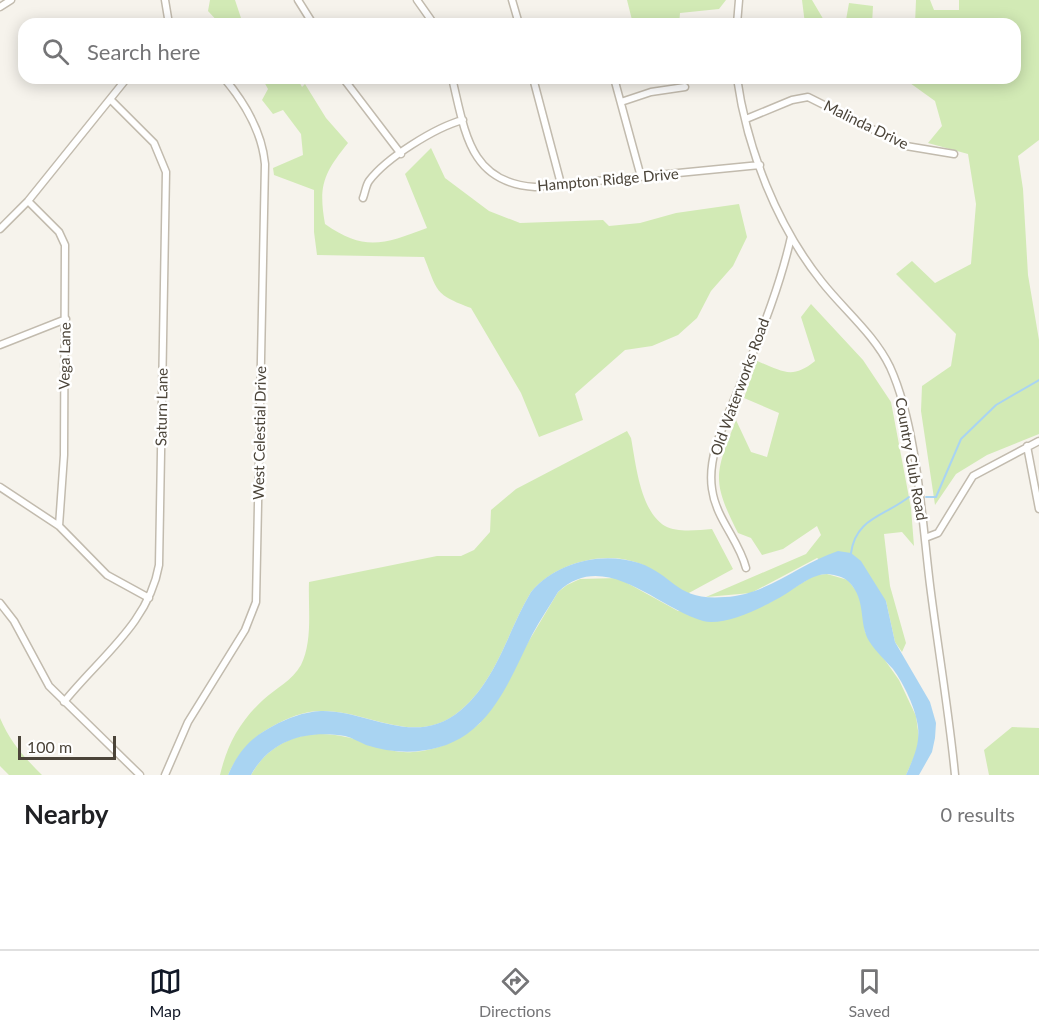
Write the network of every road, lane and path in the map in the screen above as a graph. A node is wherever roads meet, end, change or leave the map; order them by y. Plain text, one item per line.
1 (11, 0) edge
2 (298, 0) edge
3 (417, 0) edge
4 (512, 0) edge
5 (739, 0) edge
6 (167, 2) edge
7 (0, 7) edge
8 (168, 18) edge
9 (309, 18) edge
10 (430, 18) edge
11 (517, 18) edge
12 (738, 18) edge
13 (123, 84) edge
14 (228, 84) edge
15 (348, 84) edge
16 (454, 84) edge
17 (535, 84) edge
18 (616, 84) edge
19 (738, 84) edge
20 (685, 87) dead end
21 (111, 100) junction
22 (621, 102) junction
23 (746, 119) junction
24 (463, 120) junction
25 (401, 154) junction
26 (954, 154) dead end
27 (759, 165) junction
28 (640, 177) junction
29 (561, 184) junction
30 (363, 198) dead end
31 (28, 201) junction
32 (0, 229) edge
33 (791, 237) junction
34 (66, 319) junction
35 (0, 345) edge
36 (1039, 441) edge
37 (1027, 446) junction
38 (0, 487) edge
39 (1039, 509) edge
40 (58, 526) junction
41 (925, 538) junction
42 (747, 568) dead end
43 (148, 598) junction
44 (0, 603) edge
45 (64, 702) junction
46 (140, 775) edge
47 (165, 775) edge
48 (955, 775) edge

1 - 7 street
2 - 9 street
3 - 10 street
4 - 11 street
5 - 12 street
6 - 8 street
13 - 21 street
14 - 47 street, West Celestial Drive
15 - 25 street
16 - 24 street, Hampton Ridge Drive
17 - 29 street
18 - 22 street
19 - 23 street, Country Club Road
20 - 22 street
21 - 31 street
21 - 43 street, Saturn Lane
22 - 28 street
23 - 26 street, Malinda Drive
23 - 27 street, Country Club Road
24 - 25 street
24 - 29 street, Hampton Ridge Drive
25 - 30 street
27 - 28 street, Hampton Ridge Drive
27 - 33 street, Country Club Road
28 - 29 street, Hampton Ridge Drive
31 - 32 street
31 - 34 street, Vega Lane
33 - 41 street, Country Club Road
33 - 42 street, Old Waterworks Road
34 - 35 street
34 - 40 street, Vega Lane
36 - 37 street
37 - 39 street
37 - 41 street
38 - 40 street
40 - 43 street
41 - 48 street, Country Club Road
43 - 45 street, Saturn Lane
44 - 45 street
45 - 46 street

